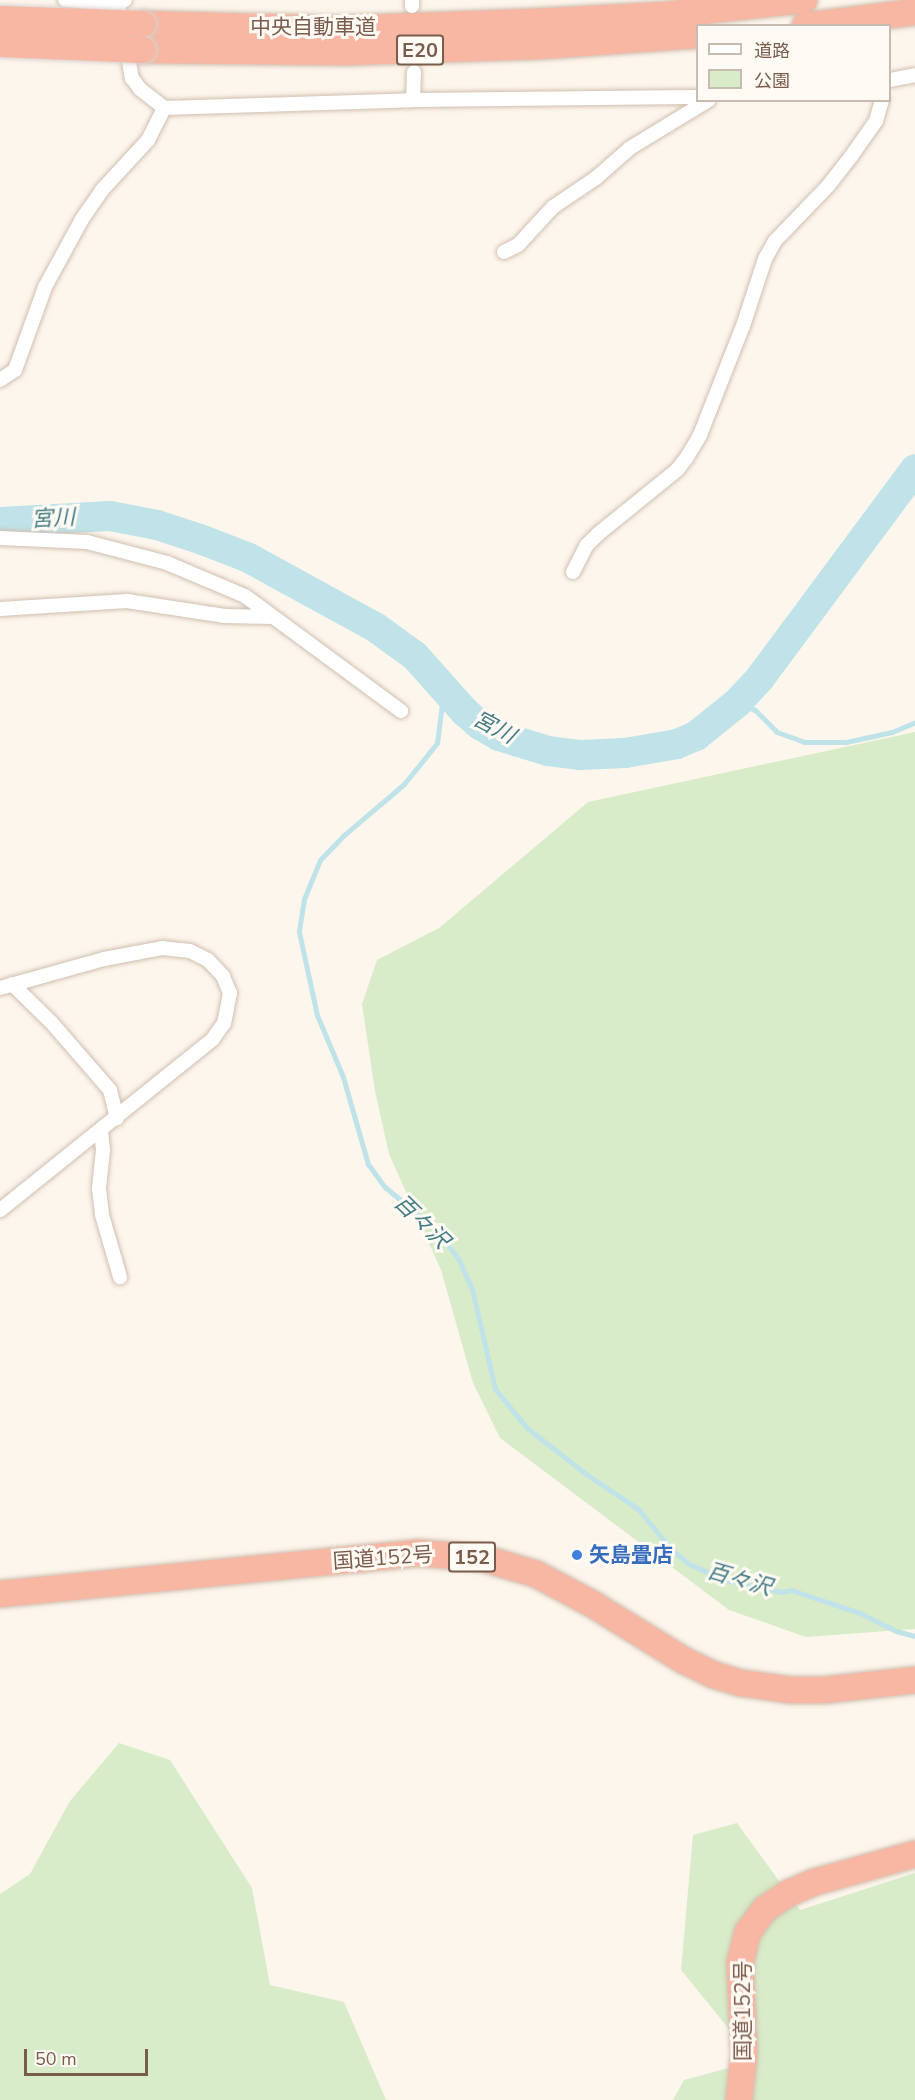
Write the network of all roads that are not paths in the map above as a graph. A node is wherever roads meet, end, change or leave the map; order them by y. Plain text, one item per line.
1 (65, 0) edge
2 (804, 0) edge
3 (121, 2) edge
4 (915, 12) edge
5 (0, 19) edge
6 (821, 24) edge
7 (696, 35) edge
8 (0, 44) edge
9 (414, 72) dead end
10 (915, 75) edge
11 (891, 80) edge
12 (696, 97) edge
13 (413, 100) junction
14 (706, 102) edge
15 (881, 102) edge
16 (164, 108) junction
17 (504, 252) dead end
18 (0, 380) edge
19 (0, 538) edge
20 (573, 572) dead end
21 (0, 609) edge
22 (273, 617) junction
23 (401, 711) dead end
24 (6, 986) edge
25 (117, 1118) junction
26 (101, 1131) junction
27 (0, 1210) edge
28 (120, 1277) dead end
29 (0, 1594) edge
30 (915, 1680) edge
31 (915, 1854) edge
32 (739, 2100) edge

1 - 3 street
2 - 5 highway, 中央自動車道 / E20, bridge
3 - 16 street
4 - 6 highway
7 - 8 highway, 中央自動車道 / E20, bridge
9 - 13 street
10 - 11 street
12 - 13 street
13 - 16 street
14 - 17 street
15 - 20 street
16 - 18 street
19 - 22 street
21 - 22 street
22 - 23 street
24 - 25 street
24 - 25 street
25 - 26 street
26 - 27 street
26 - 28 street
29 - 30 highway, 国道152号 / 152
31 - 32 highway, 国道152号

